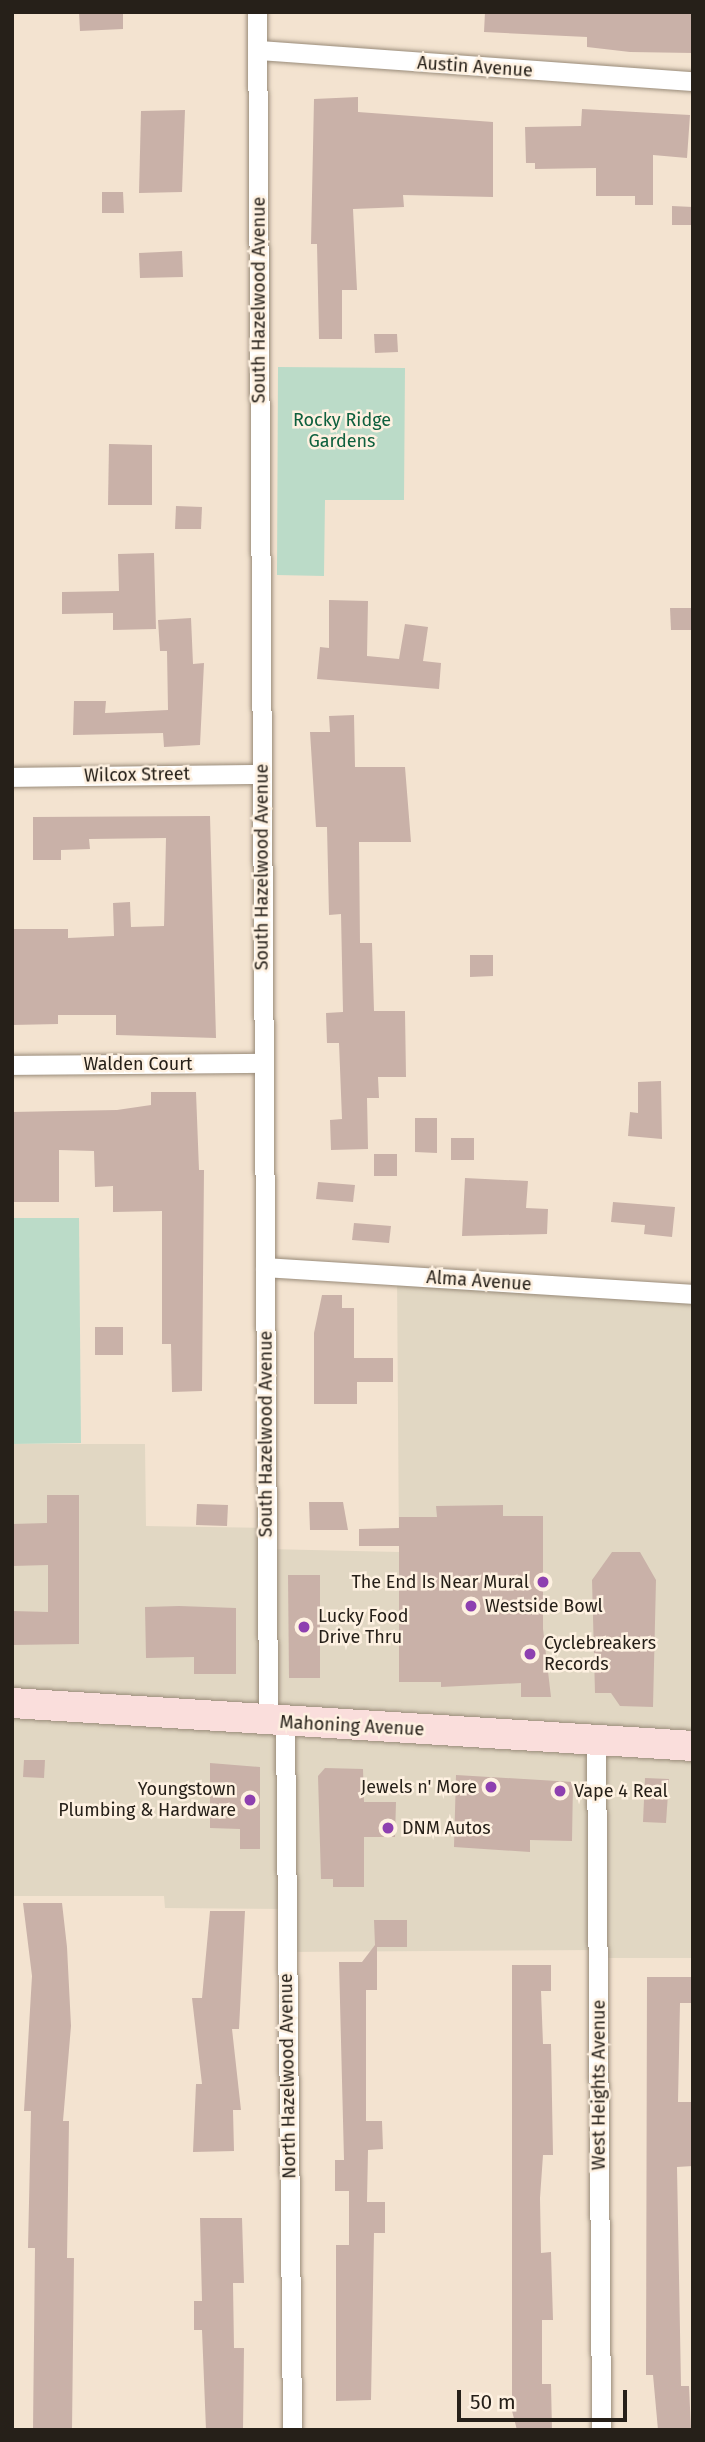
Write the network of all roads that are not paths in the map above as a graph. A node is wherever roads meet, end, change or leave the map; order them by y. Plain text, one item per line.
1 (257, 12) edge
2 (258, 50) junction
3 (693, 81) edge
4 (262, 774) junction
5 (12, 776) edge
6 (264, 1063) junction
7 (12, 1065) edge
8 (265, 1267) junction
9 (693, 1294) edge
10 (12, 1703) edge
11 (276, 1721) junction
12 (596, 1740) junction
13 (693, 1746) edge
14 (292, 2430) edge
15 (601, 2430) edge

1 - 2 street, South Hazelwood Avenue
2 - 3 street, Austin Avenue
2 - 4 street, South Hazelwood Avenue
4 - 5 street, Wilcox Street
4 - 6 street, South Hazelwood Avenue
6 - 7 street, Walden Court
6 - 8 street, South Hazelwood Avenue
8 - 9 street, Alma Avenue
8 - 11 street, South Hazelwood Avenue
10 - 11 main road, Mahoning Avenue
11 - 12 main road, Mahoning Avenue
11 - 14 street, North Hazelwood Avenue
12 - 13 main road, Mahoning Avenue
12 - 15 street, West Heights Avenue

